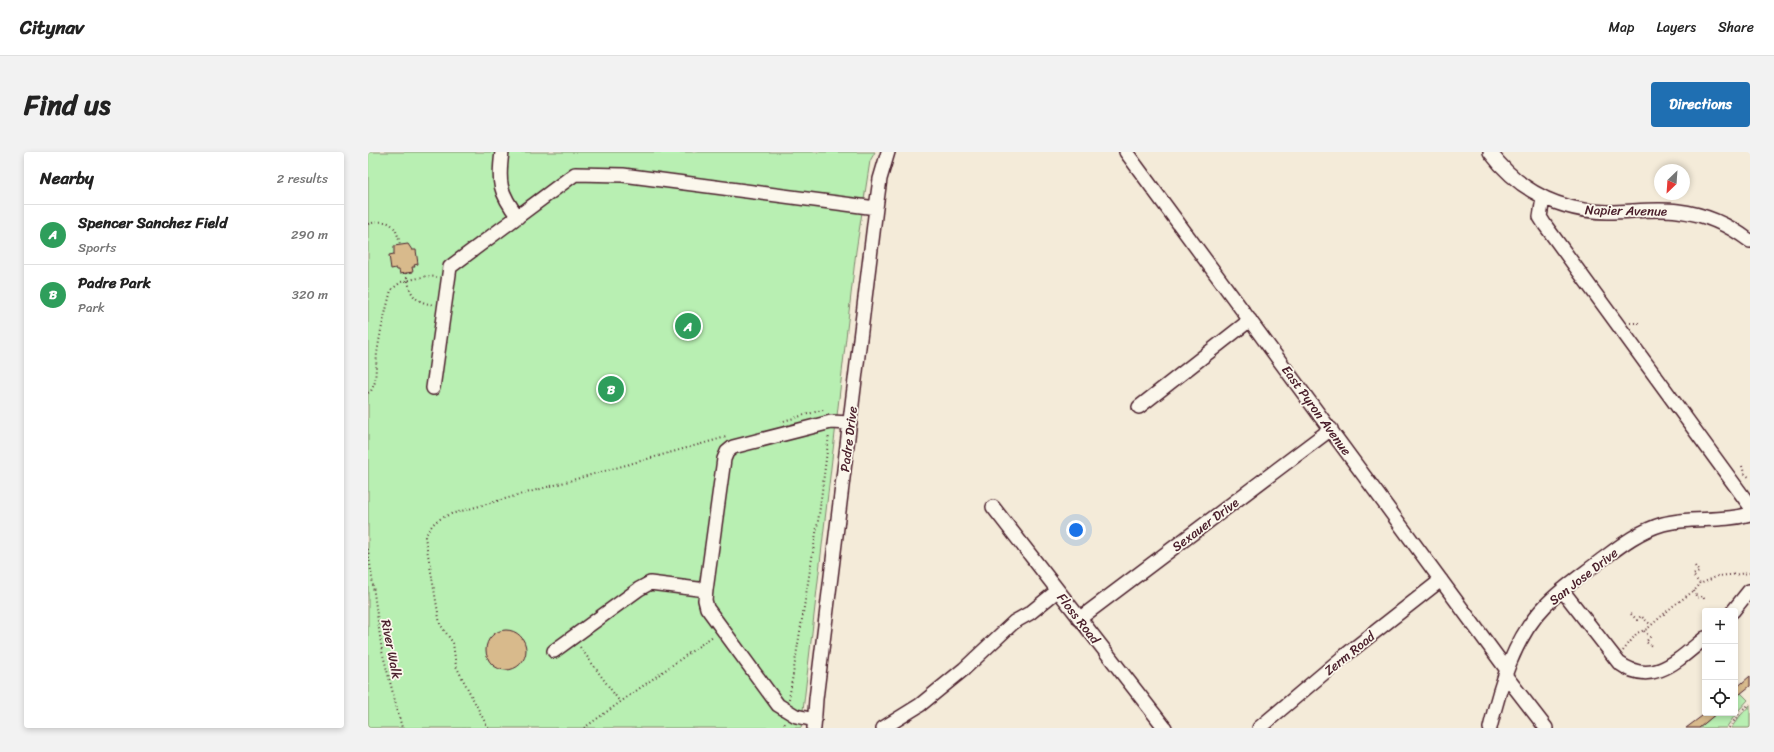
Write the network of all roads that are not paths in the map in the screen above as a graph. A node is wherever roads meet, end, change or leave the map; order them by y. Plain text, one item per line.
1 (502, 152) edge
2 (888, 152) edge
3 (1126, 152) edge
4 (1490, 152) edge
5 (1543, 198) junction
6 (876, 208) junction
7 (518, 216) junction
8 (1750, 241) edge
9 (1250, 320) junction
10 (433, 388) dead end
11 (1139, 407) dead end
12 (850, 423) junction
13 (1331, 429) junction
14 (1750, 506) edge
15 (993, 507) dead end
16 (1750, 514) edge
17 (1441, 580) junction
18 (706, 590) junction
19 (1562, 590) junction
20 (1057, 591) junction
21 (1749, 591) edge
22 (1735, 608) edge
23 (1079, 619) junction
24 (1702, 640) edge
25 (554, 651) dead end
26 (1506, 672) junction
27 (814, 724) edge
28 (883, 728) edge
29 (1165, 728) edge
30 (1259, 728) edge
31 (1490, 728) edge
32 (1546, 728) edge

1 - 7 street
2 - 6 street, Padre Drive
3 - 9 street, East Pyron Avenue
4 - 5 street, Napier Avenue
5 - 8 street, Napier Avenue
5 - 14 street
6 - 7 street
6 - 12 street, Padre Drive
7 - 10 street
9 - 11 street
9 - 13 street, East Pyron Avenue
12 - 18 street
12 - 27 street, Padre Drive
13 - 17 street, East Pyron Avenue
13 - 23 street, Sexauer Drive
15 - 20 street, Floss Road
16 - 19 street, San Jose Drive
17 - 26 street, East Pyron Avenue
17 - 30 street, Zerm Road
18 - 25 street
18 - 27 street
19 - 24 street
19 - 26 street, San Jose Drive
20 - 23 street, Floss Road
20 - 28 street
21 - 22 street
23 - 29 street, Floss Road
26 - 31 street, San Jose Drive
26 - 32 street, East Pyron Avenue

